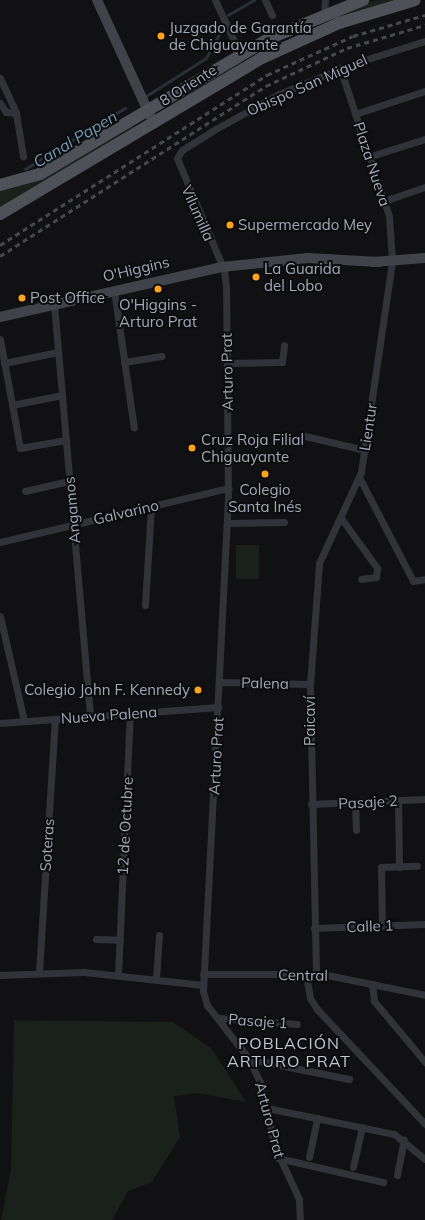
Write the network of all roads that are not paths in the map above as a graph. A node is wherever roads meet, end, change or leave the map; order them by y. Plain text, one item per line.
1 (97, 0) edge
2 (215, 0) edge
3 (265, 0) edge
4 (325, 0) edge
5 (363, 0) edge
6 (415, 0) edge
7 (324, 14) junction
8 (272, 15) dead end
9 (316, 32) junction
10 (425, 41) edge
11 (237, 57) junction
12 (340, 68) junction
13 (0, 78) edge
14 (425, 91) edge
15 (0, 103) edge
16 (16, 113) junction
17 (147, 114) junction
18 (355, 114) junction
19 (154, 124) junction
20 (425, 139) edge
21 (23, 156) dead end
22 (368, 157) junction
23 (177, 158) joint
24 (0, 185) edge
25 (425, 187) edge
26 (384, 201) junction
27 (0, 214) edge
28 (425, 258) edge
29 (392, 261) junction
30 (222, 267) junction
31 (114, 290) junction
32 (54, 304) junction
33 (0, 317) edge
34 (0, 340) edge
35 (284, 345) dead end
36 (58, 352) junction
37 (162, 356) dead end
38 (124, 362) junction
39 (4, 363) junction
40 (227, 363) junction
41 (62, 395) junction
42 (12, 405) junction
43 (134, 428) dead end
44 (305, 436) dead end
45 (66, 440) junction
46 (365, 450) junction
47 (360, 479) junction
48 (69, 481) junction
49 (229, 488) junction
50 (25, 491) dead end
51 (151, 506) junction
52 (341, 518) junction
53 (284, 522) dead end
54 (228, 523) junction
55 (73, 524) junction
56 (0, 542) edge
57 (361, 579) dead end
58 (425, 579) edge
59 (145, 606) dead end
60 (0, 616) edge
61 (220, 682) junction
62 (310, 684) junction
63 (218, 706) junction
64 (130, 713) junction
65 (90, 716) junction
66 (55, 719) junction
67 (24, 721) junction
68 (0, 723) edge
69 (425, 799) edge
70 (398, 800) junction
71 (355, 802) junction
72 (311, 804) junction
73 (356, 830) dead end
74 (417, 866) dead end
75 (399, 867) junction
76 (425, 924) edge
77 (382, 926) junction
78 (314, 928) junction
79 (159, 935) dead end
80 (96, 939) dead end
81 (120, 940) junction
82 (39, 972) junction
83 (316, 973) junction
84 (203, 974) junction
85 (0, 975) edge
86 (118, 975) junction
87 (306, 975) junction
88 (156, 979) junction
89 (372, 984) junction
90 (202, 985) junction
91 (425, 995) edge
92 (218, 1018) junction
93 (298, 1024) dead end
94 (249, 1059) junction
95 (425, 1062) edge
96 (349, 1079) dead end
97 (267, 1108) junction
98 (317, 1118) junction
99 (425, 1124) edge
100 (362, 1127) junction
101 (404, 1140) junction
102 (309, 1157) dead end
103 (278, 1158) junction
104 (425, 1159) edge
105 (353, 1167) dead end
106 (397, 1175) dead end
107 (383, 1182) dead end
108 (300, 1220) edge

1 - 17 main road
2 - 11 street
3 - 8 street
4 - 7 street
5 - 7 main road, 8 Oriente
6 - 9 main road, 8 Oriente
7 - 9 main road
7 - 11 main road, 8 Oriente
9 - 19 main road, 8 Oriente
10 - 12 street, Obispo San Miguel
11 - 17 main road, 8 Oriente
12 - 18 street, Plaza Nueva
12 - 23 street, Obispo San Miguel
13 - 16 street
14 - 18 street
15 - 16 street
16 - 21 street
17 - 19 main road
17 - 24 main road, 8 Oriente
18 - 22 street, Plaza Nueva
19 - 27 main road, 8 Oriente
20 - 22 street
22 - 26 street, Plaza Nueva
23 - 30 street, Vilumilla
25 - 26 street
26 - 29 street, Plaza Nueva
28 - 29 main road, O'Higgins
29 - 30 main road, O'Higgins
29 - 46 street, Lientur
30 - 31 main road, O'Higgins
30 - 40 street, Arturo Prat
31 - 32 main road, O'Higgins
31 - 38 street
32 - 33 main road, O'Higgins
32 - 36 street, Angamos
34 - 39 street
35 - 40 street
36 - 39 street
36 - 41 street, Angamos
37 - 38 street
38 - 43 street
39 - 42 street
40 - 49 street, Arturo Prat
41 - 42 street
41 - 45 street, Angamos
42 - 45 street
44 - 46 street
45 - 48 street, Angamos
46 - 47 street, Lientur
47 - 52 street, Paicaví
47 - 58 street
48 - 50 street
48 - 55 street, Angamos
49 - 51 street, Galvarino
49 - 54 street, Arturo Prat
51 - 55 street, Galvarino
51 - 59 street
52 - 57 street
52 - 62 street, Paicaví
53 - 54 street
54 - 61 street, Arturo Prat
55 - 56 street, Galvarino
55 - 65 street, Angamos
60 - 67 street
61 - 62 street, Palena
61 - 63 street, Arturo Prat
62 - 72 street, Paicaví
63 - 64 street, Nueva Palena
63 - 84 street, Arturo Prat
64 - 65 street, Nueva Palena
64 - 81 street, 12 de Octubre
65 - 66 street, Nueva Palena
66 - 67 street, Nueva Palena
66 - 82 street, Soteras
67 - 68 street, Nueva Palena
69 - 70 street, Pasaje 2
70 - 71 street, Pasaje 2
70 - 75 street
71 - 72 street, Pasaje 2
71 - 73 street
72 - 78 street, Paicaví
74 - 75 street
75 - 77 street
76 - 77 street, Calle 1
77 - 78 street, Calle 1
78 - 83 street, Paicaví
79 - 88 street
80 - 81 street
81 - 86 street, 12 de Octubre
82 - 85 street
82 - 86 street
83 - 87 street, Central
83 - 89 street, Central
84 - 87 street, Central
84 - 90 street, Arturo Prat
86 - 88 street
87 - 99 street
88 - 90 street
89 - 91 street, Central
89 - 95 street
90 - 92 street, Arturo Prat
92 - 93 street, Pasaje 1
92 - 94 street, Arturo Prat
94 - 96 street
94 - 97 street, Arturo Prat
97 - 98 street
97 - 103 street, Arturo Prat
98 - 100 street
98 - 102 street
100 - 101 street
100 - 105 street
101 - 104 street
101 - 106 street
103 - 107 street
103 - 108 street, Arturo Prat

